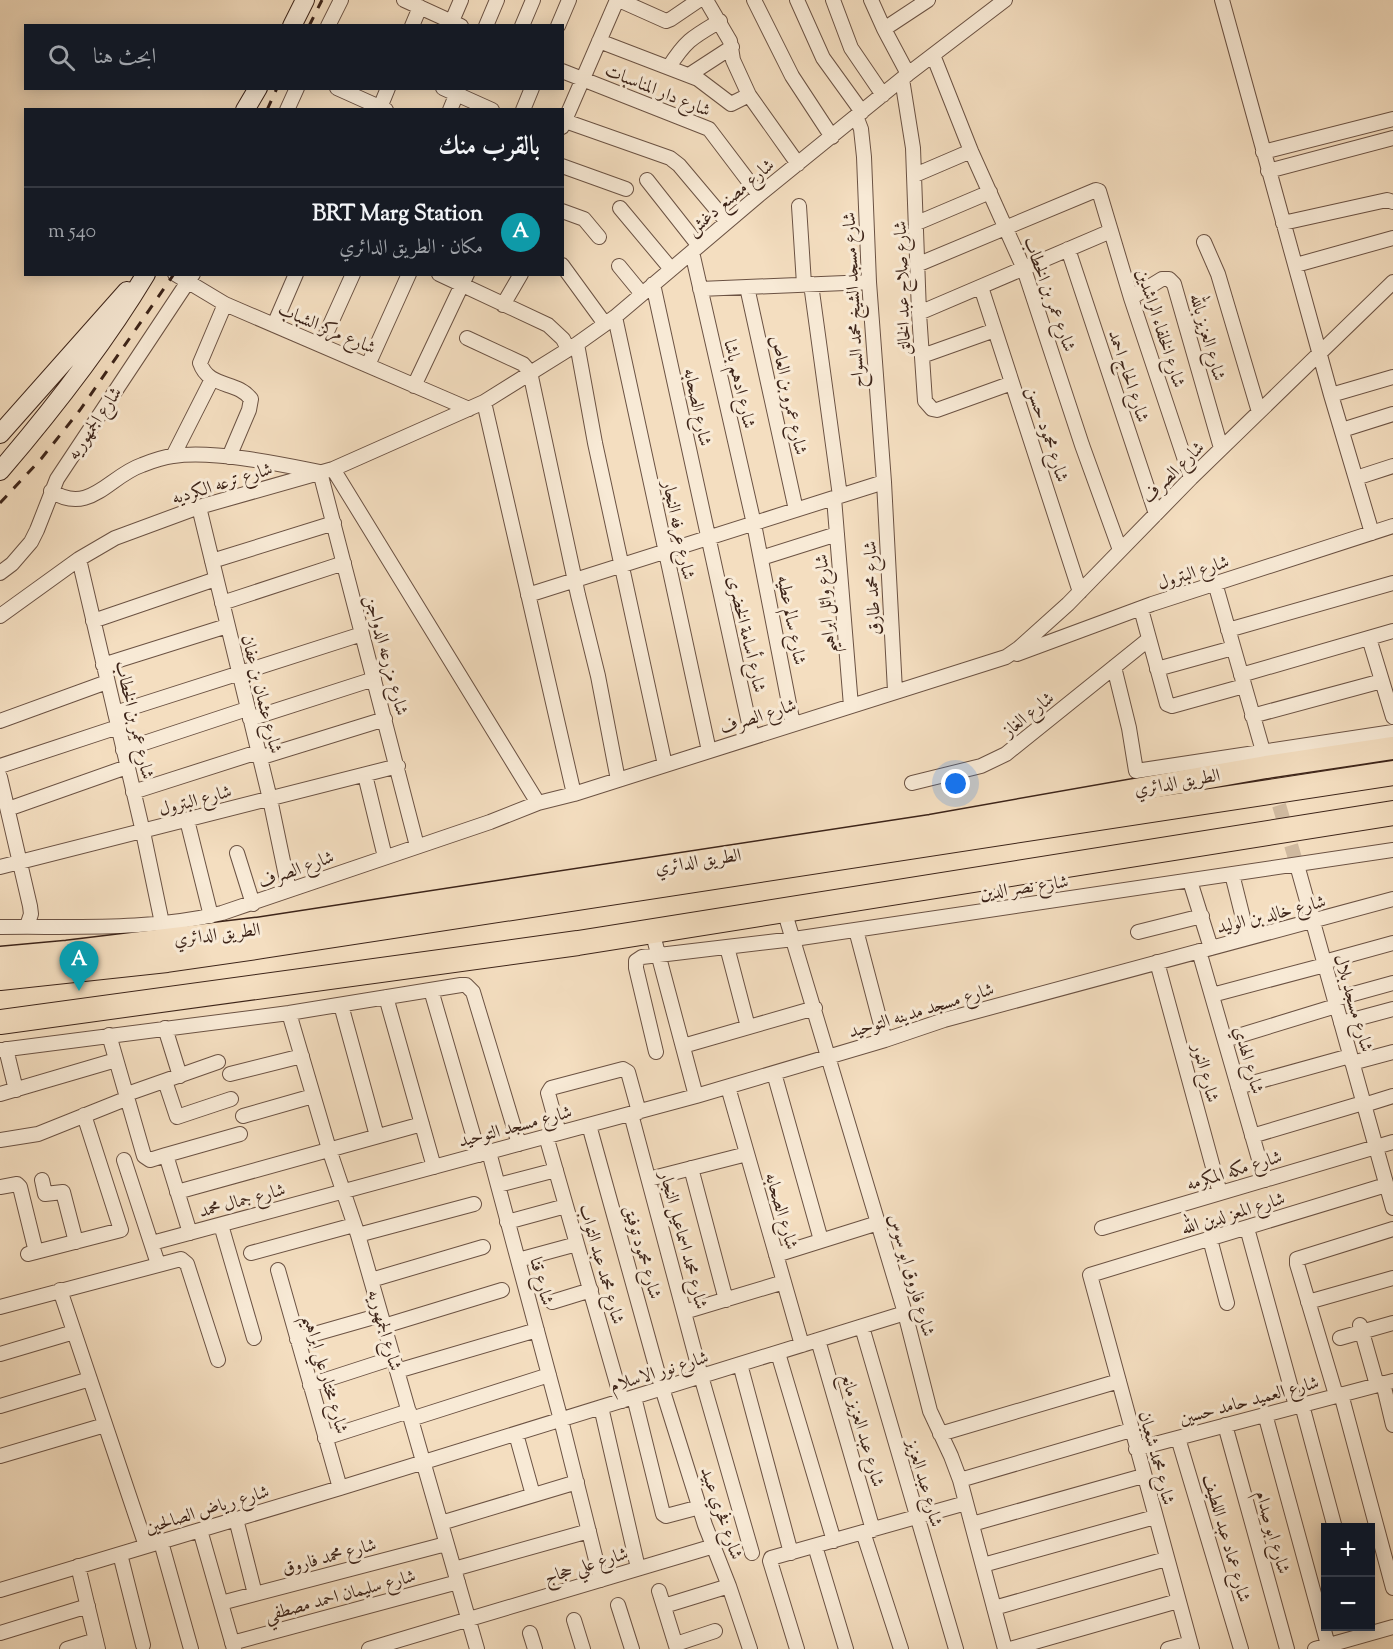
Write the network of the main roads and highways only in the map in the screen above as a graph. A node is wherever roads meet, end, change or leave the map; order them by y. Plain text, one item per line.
1 (305, 0) edge
2 (293, 24) edge
3 (257, 90) edge
4 (246, 108) edge
5 (142, 276) edge
6 (143, 276) edge
7 (0, 434) edge
8 (0, 471) edge
9 (1393, 748) edge
10 (1393, 773) edge
11 (1393, 813) edge
12 (0, 941) edge
13 (67, 952) junction
14 (0, 958) edge
15 (0, 978) edge
16 (37, 1017) junction
17 (0, 1022) edge
18 (2, 1043) edge

1 - 2 main road
3 - 4 main road
5 - 7 main road
6 - 8 main road
9 - 13 highway, الطريق الدائري
10 - 15 highway, الطريق الدائري
11 - 16 highway
12 - 13 highway
13 - 14 highway, الطريق الدائري
16 - 17 highway
16 - 18 highway

